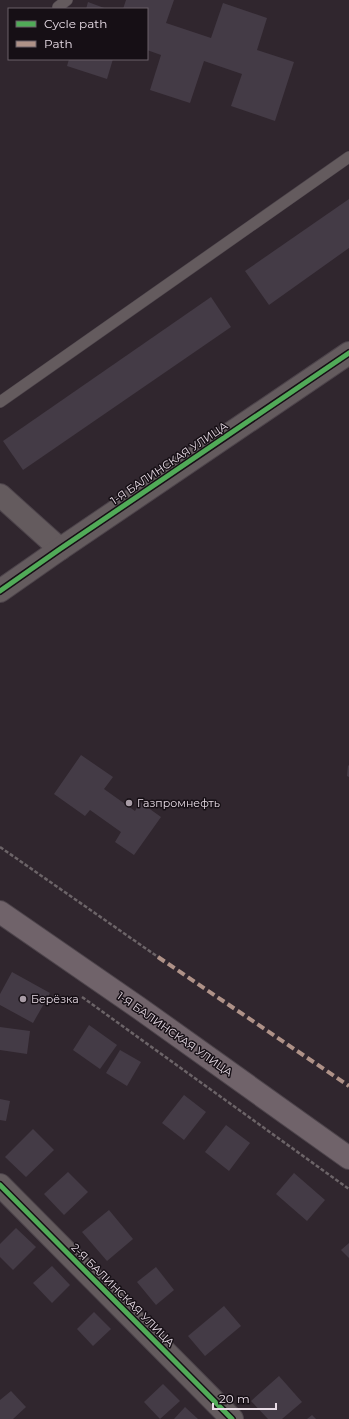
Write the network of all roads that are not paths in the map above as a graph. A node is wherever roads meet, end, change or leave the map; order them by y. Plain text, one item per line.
1 (67, 0) edge
2 (58, 7) dead end
3 (349, 156) edge
4 (349, 354) edge
5 (0, 402) edge
6 (0, 495) edge
7 (60, 548) junction
8 (0, 591) edge
9 (0, 912) edge
10 (349, 1158) edge
11 (0, 1185) edge
12 (232, 1419) edge

1 - 2 lane
3 - 5 lane
4 - 7 street, 1-Я БАЛИНСКАЯ УЛИЦА
6 - 7 street
7 - 8 street, 1-Я БАЛИНСКАЯ УЛИЦА
9 - 10 main road, 1-Я БАЛИНСКАЯ УЛИЦА
11 - 12 street, 2-Я БАЛИНСКАЯ УЛИЦА

